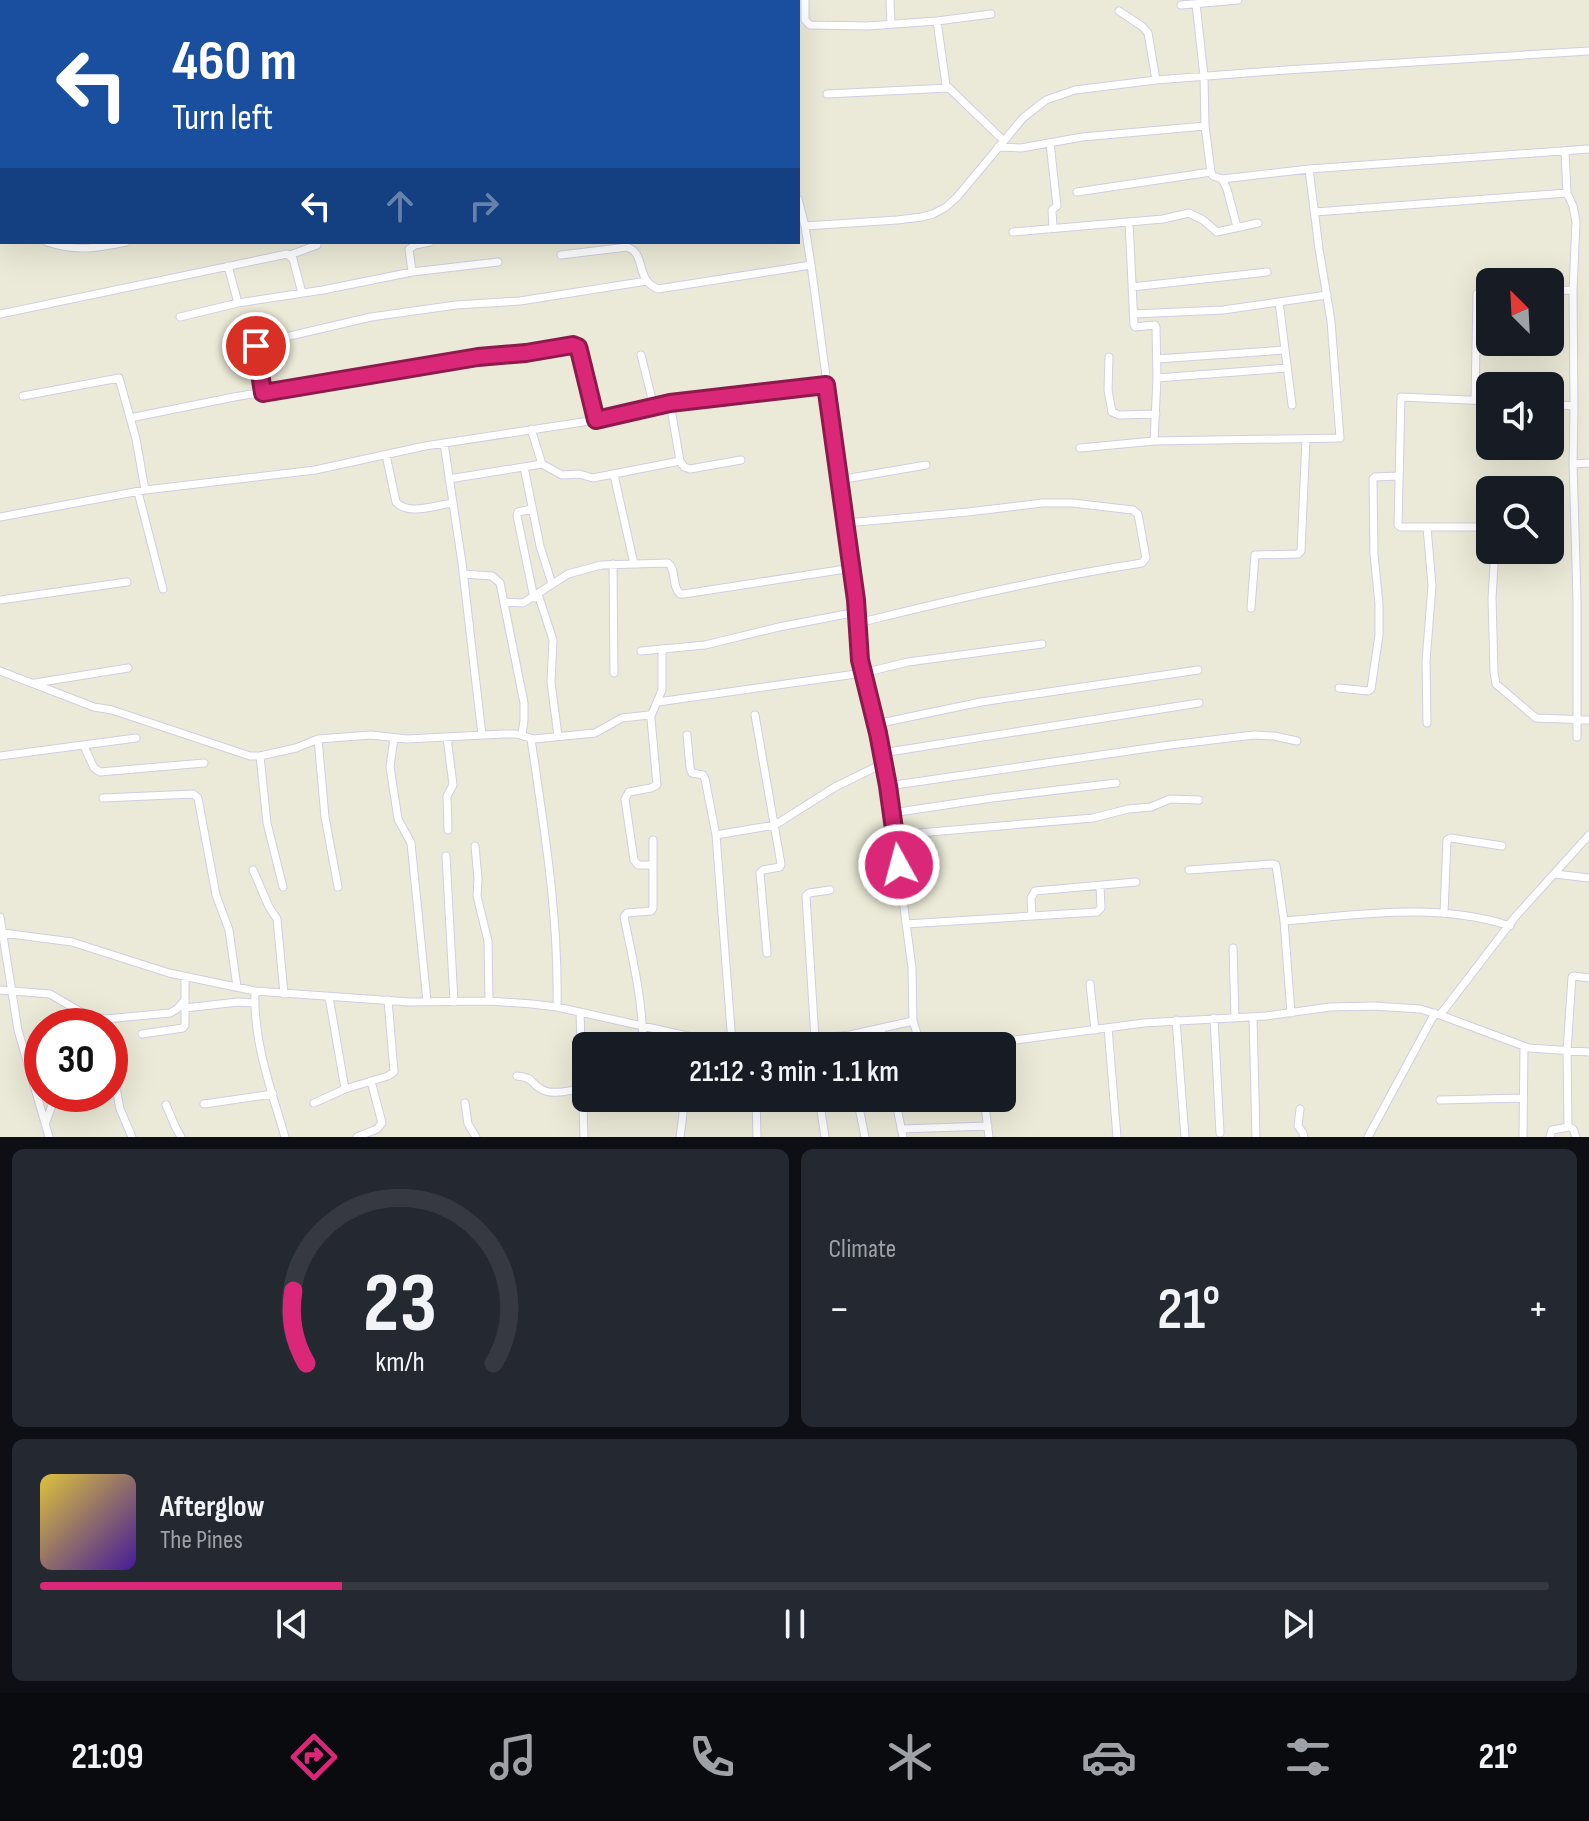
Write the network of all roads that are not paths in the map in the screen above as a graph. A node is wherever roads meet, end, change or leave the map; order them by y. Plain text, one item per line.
1 (805, 0) edge
2 (890, 0) edge
3 (1238, 0) edge
4 (1196, 4) junction
5 (1181, 5) dead end
6 (1119, 11) dead end
7 (991, 14) dead end
8 (937, 21) junction
9 (891, 23) junction
10 (1589, 51) edge
11 (1204, 76) junction
12 (1156, 80) junction
13 (948, 88) junction
14 (827, 94) dead end
15 (1205, 126) junction
16 (1050, 143) junction
17 (1001, 144) junction
18 (1589, 149) edge
19 (1565, 152) junction
20 (1309, 169) junction
21 (1211, 172) junction
22 (1222, 179) junction
23 (1077, 192) dead end
24 (1567, 193) junction
25 (800, 207) edge
26 (1315, 212) junction
27 (1129, 222) junction
28 (1258, 223) dead end
29 (805, 226) junction
30 (1237, 227) junction
31 (1053, 228) junction
32 (1013, 232) dead end
33 (53, 244) edge
34 (115, 244) edge
35 (420, 244) edge
36 (317, 245) dead end
37 (290, 255) junction
38 (561, 255) dead end
39 (498, 262) dead end
40 (811, 265) junction
41 (228, 266) junction
42 (412, 272) junction
43 (1267, 272) dead end
44 (647, 281) junction
45 (1132, 287) junction
46 (1564, 290) edge
47 (1573, 290) junction
48 (302, 293) junction
49 (1327, 295) junction
50 (1279, 302) junction
51 (238, 303) junction
52 (0, 314) edge
53 (1133, 314) junction
54 (180, 317) dead end
55 (1476, 347) edge
56 (1285, 350) junction
57 (641, 355) dead end
58 (1109, 357) dead end
59 (1157, 359) junction
60 (1287, 368) junction
61 (1157, 378) junction
62 (826, 385) junction
63 (263, 393) junction
64 (23, 396) dead end
65 (1475, 400) joint
66 (670, 403) junction
67 (1292, 405) dead end
68 (1564, 405) edge
69 (1574, 406) junction
70 (654, 407) junction
71 (1156, 414) junction
72 (130, 418) junction
73 (596, 420) junction
74 (531, 429) junction
75 (1306, 439) junction
76 (1154, 441) junction
77 (444, 443) junction
78 (1080, 448) dead end
79 (386, 455) junction
80 (741, 460) dead end
81 (680, 461) junction
82 (1589, 463) edge
83 (542, 464) junction
84 (1573, 464) junction
85 (926, 465) dead end
86 (524, 467) junction
87 (614, 475) junction
88 (1399, 476) junction
89 (449, 479) junction
90 (839, 480) junction
91 (141, 491) junction
92 (453, 503) junction
93 (532, 509) junction
94 (0, 517) edge
95 (846, 523) junction
96 (1427, 527) junction
97 (1476, 527) edge
98 (613, 564) junction
99 (634, 564) junction
100 (1494, 564) edge
101 (852, 568) junction
102 (463, 574) junction
103 (127, 582) dead end
104 (552, 584) junction
105 (163, 589) dead end
106 (536, 596) junction
107 (0, 600) edge
108 (504, 602) junction
109 (1251, 608) dead end
110 (857, 612) junction
111 (858, 623) junction
112 (1042, 644) dead end
113 (662, 649) junction
114 (641, 651) dead end
115 (128, 668) dead end
116 (1198, 670) dead end
117 (0, 671) edge
118 (614, 673) dead end
119 (863, 673) junction
120 (33, 683) junction
121 (1339, 688) dead end
122 (658, 702) junction
123 (1199, 703) dead end
124 (755, 715) dead end
125 (651, 716) junction
126 (1577, 720) junction
127 (1589, 720) edge
128 (1427, 723) dead end
129 (876, 724) junction
130 (482, 735) junction
131 (522, 735) junction
132 (687, 735) dead end
133 (558, 736) junction
134 (447, 737) junction
135 (1577, 737) dead end
136 (136, 738) dead end
137 (394, 738) junction
138 (318, 739) junction
139 (531, 739) junction
140 (1297, 741) dead end
141 (84, 746) junction
142 (882, 753) junction
143 (0, 756) edge
144 (260, 756) junction
145 (204, 763) dead end
146 (884, 763) junction
147 (1116, 783) dead end
148 (888, 786) junction
149 (103, 798) dead end
150 (1199, 800) dead end
151 (892, 813) junction
152 (775, 825) junction
153 (448, 830) dead end
154 (716, 835) junction
155 (895, 835) junction
156 (1589, 835) edge
157 (653, 840) dead end
158 (475, 846) dead end
159 (1502, 846) dead end
160 (446, 856) dead end
161 (653, 865) junction
162 (253, 870) dead end
163 (1189, 870) dead end
164 (1555, 874) junction
165 (1589, 878) edge
166 (1136, 882) dead end
167 (1100, 885) junction
168 (283, 887) dead end
169 (338, 887) dead end
170 (830, 890) dead end
171 (1444, 913) junction
172 (1032, 916) junction
173 (0, 917) edge
174 (1284, 921) junction
175 (906, 924) junction
176 (1510, 926) junction
177 (3, 933) junction
178 (1233, 948) dead end
179 (767, 953) dead end
180 (185, 977) junction
181 (1589, 978) edge
182 (1090, 984) dead end
183 (237, 987) junction
184 (0, 990) edge
185 (10, 990) junction
186 (255, 991) junction
187 (284, 994) junction
188 (329, 997) junction
189 (388, 1000) junction
190 (427, 1001) junction
191 (489, 1001) junction
192 (454, 1002) junction
193 (255, 1003) junction
194 (185, 1004) junction
195 (557, 1007) junction
196 (580, 1012) junction
197 (1291, 1013) junction
198 (1438, 1014) junction
199 (1253, 1017) junction
200 (1214, 1018) junction
201 (1235, 1018) junction
202 (1176, 1020) junction
203 (913, 1021) junction
204 (643, 1026) junction
205 (1108, 1028) junction
206 (881, 1029) junction
207 (1095, 1030) junction
208 (581, 1032) edge
209 (643, 1032) edge
210 (669, 1032) edge
211 (731, 1032) edge
212 (813, 1032) edge
213 (866, 1032) edge
214 (882, 1032) edge
215 (917, 1032) edge
216 (142, 1034) dead end
217 (1016, 1040) edge
218 (1524, 1047) junction
219 (1567, 1051) junction
220 (1589, 1052) edge
221 (517, 1076) dead end
222 (371, 1081) junction
223 (345, 1089) junction
224 (572, 1090) edge
225 (273, 1094) junction
226 (1523, 1098) junction
227 (1440, 1100) dead end
228 (314, 1103) dead end
229 (465, 1103) dead end
230 (204, 1104) dead end
231 (166, 1105) dead end
232 (1300, 1109) dead end
233 (49, 1112) edge
234 (121, 1112) edge
235 (583, 1112) edge
236 (683, 1112) edge
237 (756, 1112) edge
238 (821, 1112) edge
239 (860, 1112) edge
240 (898, 1112) edge
241 (986, 1112) edge
242 (45, 1124) junction
243 (988, 1126) junction
244 (1569, 1127) junction
245 (902, 1133) edge
246 (1220, 1133) dead end
247 (49, 1137) edge
248 (132, 1137) edge
249 (181, 1137) edge
250 (285, 1137) edge
251 (357, 1137) edge
252 (476, 1137) edge
253 (584, 1137) edge
254 (680, 1137) edge
255 (757, 1137) edge
256 (825, 1137) edge
257 (865, 1137) edge
258 (989, 1137) edge
259 (1117, 1137) edge
260 (1185, 1137) edge
261 (1256, 1137) edge
262 (1304, 1137) edge
263 (1368, 1137) edge
264 (1523, 1137) edge
265 (1550, 1137) edge
266 (1576, 1137) edge

1 - 9 street
2 - 9 street
3 - 4 street
4 - 5 street
4 - 11 street
6 - 12 street
7 - 8 street
8 - 9 street
8 - 13 street
10 - 11 street
11 - 12 street
11 - 15 street
12 - 17 street
13 - 14 street
13 - 17 street
15 - 16 street
15 - 21 street
16 - 17 street
16 - 31 street
17 - 29 street
18 - 19 street
19 - 20 street
19 - 24 street
20 - 22 street
20 - 26 street
21 - 22 street
21 - 23 street
22 - 30 street
24 - 26 street
24 - 47 street
25 - 29 street
26 - 49 street
27 - 30 street
27 - 31 street
27 - 45 street
28 - 30 street
29 - 40 street
31 - 32 street
33 - 34 street
35 - 42 street
36 - 37 street
37 - 41 street
37 - 48 street
38 - 44 street
39 - 42 street
40 - 44 street
40 - 62 street
41 - 51 street
41 - 52 street
42 - 48 street
43 - 45 street
44 - 63 street
45 - 53 street
46 - 47 street
47 - 69 street
48 - 51 street
49 - 50 street
49 - 75 street
50 - 53 street
50 - 56 street
51 - 54 street
53 - 59 street
55 - 65 street
56 - 59 street
56 - 60 street
57 - 70 street
58 - 71 street
59 - 61 street
60 - 61 street
60 - 67 street
61 - 71 street
62 - 66 street
62 - 90 street
63 - 72 street
63 - 73 street
64 - 72 street
65 - 88 street
66 - 70 street
66 - 81 street
68 - 69 street
69 - 84 street
70 - 73 street
71 - 76 street
72 - 91 street
73 - 74 street
74 - 77 street
74 - 83 street
75 - 76 street
75 - 109 street
76 - 78 street
77 - 79 street
77 - 89 street
79 - 91 street
79 - 92 street
80 - 81 street
81 - 87 street
82 - 84 street
83 - 86 street
83 - 87 street
84 - 126 street
85 - 90 street
86 - 89 street
86 - 93 street
87 - 99 street
88 - 96 street
88 - 121 street
89 - 92 street
90 - 95 street
91 - 94 street
91 - 105 street
92 - 102 street
93 - 104 street
93 - 106 street
95 - 101 street
95 - 111 street
96 - 97 street
96 - 128 street
98 - 99 street
98 - 104 street
98 - 118 street
99 - 101 street
100 - 126 street
101 - 110 street
102 - 108 street
102 - 130 street
103 - 107 street
104 - 106 street
106 - 108 street
106 - 133 street
108 - 131 street
110 - 111 street
110 - 113 street
111 - 119 street
112 - 119 street
113 - 114 street
113 - 122 street
115 - 120 street
116 - 129 street
117 - 120 street
119 - 122 street
119 - 129 street
120 - 144 street
122 - 125 street
123 - 142 street
124 - 152 street
125 - 133 street
125 - 161 street
126 - 127 street
126 - 135 street
129 - 142 street
130 - 131 street
130 - 134 street
131 - 139 street
132 - 154 street
133 - 139 street
134 - 137 street
134 - 153 street
136 - 141 street
137 - 138 street
137 - 190 street
138 - 144 street
138 - 169 street
139 - 195 street
140 - 148 street
141 - 143 street
141 - 145 street
142 - 146 street
144 - 168 street
146 - 148 street
146 - 152 street
147 - 151 street
148 - 151 street
149 - 183 street
150 - 155 street
151 - 155 street
152 - 154 street
152 - 179 street
154 - 211 street
155 - 175 street
156 - 164 street
157 - 161 street
158 - 191 street
159 - 171 street
160 - 192 street
161 - 204 street
162 - 187 street
163 - 174 street
164 - 165 street
164 - 176 street
166 - 167 street
167 - 172 street
167 - 172 street
170 - 212 street
171 - 174 street
171 - 176 street
172 - 175 street
173 - 177 street
174 - 197 street
175 - 203 street
176 - 198 street
177 - 180 street
177 - 185 street
178 - 201 street
180 - 183 street
180 - 194 street
181 - 219 street
182 - 207 street
183 - 186 street
184 - 185 street
185 - 194 street
185 - 242 street
186 - 187 street
186 - 193 street
187 - 188 street
188 - 189 street
188 - 223 street
189 - 190 street
189 - 222 street
190 - 192 street
191 - 192 street
191 - 195 street
193 - 194 street
193 - 225 street
194 - 216 street
195 - 196 street
196 - 204 street
196 - 208 street
197 - 198 street
197 - 199 street
198 - 218 street
198 - 263 street
199 - 201 street
199 - 261 street
200 - 201 street
200 - 202 street
200 - 246 street
202 - 205 street
202 - 260 street
203 - 206 street
203 - 215 street
204 - 209 street
204 - 210 street
205 - 207 street
205 - 259 street
206 - 213 street
206 - 214 street
207 - 217 street
218 - 219 street
218 - 226 street
219 - 220 street
219 - 244 street
221 - 224 street
222 - 223 street
222 - 251 street
223 - 228 street
225 - 230 street
225 - 250 street
226 - 227 street
226 - 264 street
229 - 252 street
231 - 249 street
232 - 262 street
233 - 242 street
234 - 248 street
235 - 253 street
236 - 254 street
237 - 255 street
238 - 256 street
239 - 257 street
240 - 245 street
241 - 243 street
242 - 247 street
243 - 245 street
243 - 258 street
244 - 265 street
244 - 266 street

